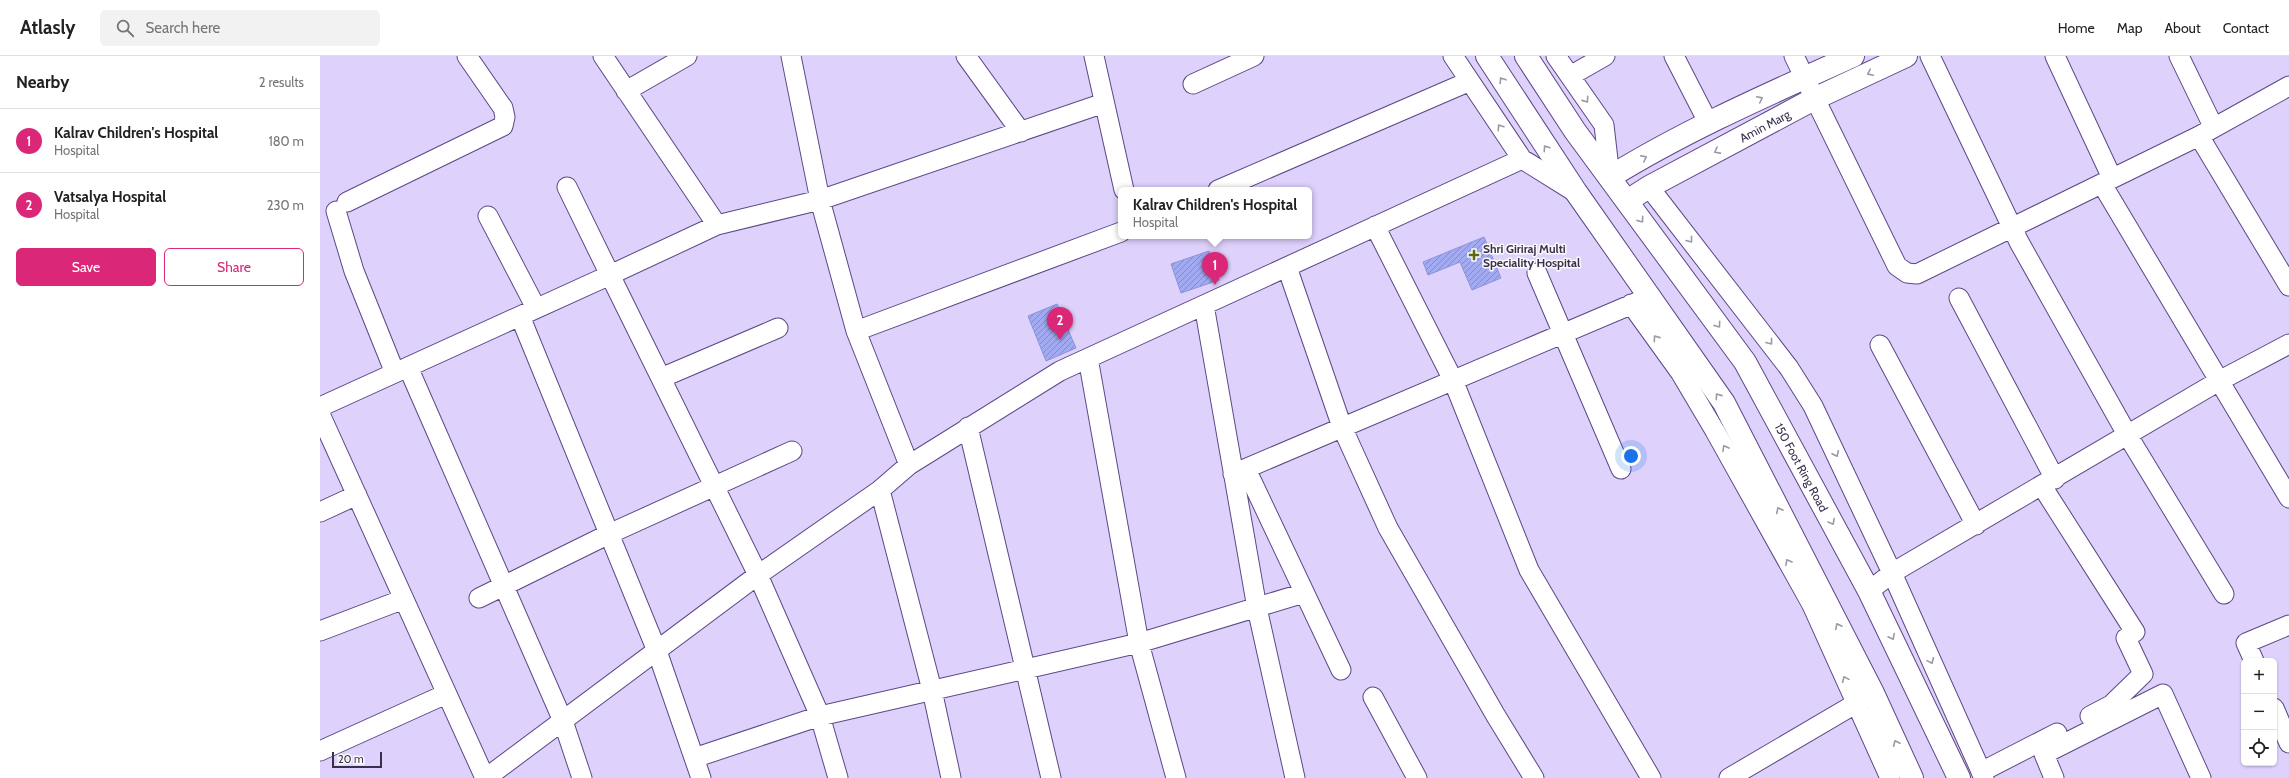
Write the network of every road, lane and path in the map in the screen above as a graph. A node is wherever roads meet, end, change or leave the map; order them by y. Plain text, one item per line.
1 (467, 56) edge
2 (603, 56) edge
3 (687, 56) edge
4 (791, 56) edge
5 (966, 56) edge
6 (1094, 56) edge
7 (1254, 56) edge
8 (1453, 56) edge
9 (1487, 56) edge
10 (1526, 56) edge
11 (1556, 56) edge
12 (1605, 56) edge
13 (1674, 56) edge
14 (1794, 56) edge
15 (1853, 56) edge
16 (1906, 56) edge
17 (1930, 56) edge
18 (2056, 56) edge
19 (2179, 56) edge
20 (1570, 76) junction
21 (1804, 78) junction
22 (1470, 81) junction
23 (1193, 84) dead end
24 (2289, 86) edge
25 (626, 91) junction
26 (1814, 100) junction
27 (1104, 102) junction
28 (1709, 124) junction
29 (2206, 131) junction
30 (1021, 132) junction
31 (1522, 159) junction
32 (1610, 177) junction
33 (2107, 181) junction
34 (567, 187) dead end
35 (1123, 187) edge
36 (1225, 187) edge
37 (1649, 187) junction
38 (1576, 192) junction
39 (820, 200) junction
40 (1628, 201) junction
41 (488, 216) dead end
42 (716, 225) junction
43 (1375, 226) junction
44 (2012, 229) junction
45 (1118, 233) edge
46 (1287, 267) junction
47 (1537, 272) dead end
48 (610, 275) junction
49 (2289, 286) edge
50 (1959, 298) dead end
51 (1640, 300) junction
52 (1204, 305) junction
53 (528, 312) junction
54 (778, 328) dead end
55 (856, 331) junction
56 (1562, 334) junction
57 (2289, 344) edge
58 (1880, 345) dead end
59 (1088, 358) junction
60 (401, 370) junction
61 (661, 378) junction
62 (1454, 380) junction
63 (2219, 381) junction
64 (320, 407) edge
65 (320, 414) edge
66 (968, 427) junction
67 (1342, 427) junction
68 (2128, 436) junction
69 (792, 451) dead end
70 (909, 465) junction
71 (1621, 469) dead end
72 (1239, 471) junction
73 (2049, 482) junction
74 (714, 486) junction
75 (880, 490) junction
76 (357, 495) junction
77 (2289, 498) edge
78 (320, 512) edge
79 (1976, 525) junction
80 (609, 534) junction
81 (1892, 573) junction
82 (758, 575) junction
83 (503, 587) junction
84 (1869, 591) junction
85 (1304, 593) junction
86 (2224, 594) dead end
87 (479, 598) dead end
88 (404, 599) junction
89 (1257, 608) junction
90 (2289, 625) edge
91 (320, 631) edge
92 (1139, 643) junction
93 (657, 651) junction
94 (2253, 658) edge
95 (1024, 670) junction
96 (1341, 670) dead end
97 (932, 690) junction
98 (446, 694) junction
99 (1373, 697) dead end
100 (1865, 698) junction
101 (2277, 715) edge
102 (820, 716) junction
103 (563, 721) junction
104 (2289, 743) edge
105 (320, 751) edge
106 (694, 758) junction
107 (1982, 775) edge
108 (485, 778) edge
109 (582, 778) edge
110 (701, 778) edge
111 (838, 778) edge
112 (951, 778) edge
113 (1052, 778) edge
114 (1176, 778) edge
115 (1295, 778) edge
116 (1417, 778) edge
117 (1534, 778) edge
118 (1651, 778) edge
119 (1730, 778) edge
120 (1890, 778) edge
121 (1912, 778) edge
122 (1958, 778) edge
123 (2054, 778) edge
124 (2201, 778) edge

1 - 60 street
2 - 25 street
3 - 25 street
4 - 39 street
5 - 30 street
6 - 27 street
7 - 23 street
8 - 22 street
38 -> 9 main road
10 - 32 main road, 150 Foot Ring Road
11 - 20 street
12 - 20 street
13 - 28 street
14 - 21 street
15 - 21 main road, Amin Marg
16 -> 26 main road, Amin Marg
17 - 44 street
18 - 33 street
19 - 29 street
20 -> 32 street
21 - 26 street
28 -> 21 main road, Amin Marg
31 -> 22 street
22 - 36 street
24 - 29 street
25 - 42 street
26 -> 37 main road, Amin Marg
26 - 44 street
27 - 30 street
27 - 35 street
32 -> 28 main road, Amin Marg
29 - 33 street
29 - 49 street
30 - 39 street
31 - 38 street
31 - 43 street
32 - 40 main road, 150 Foot Ring Road
33 - 44 street
33 - 63 street
34 - 48 street
37 - 40 main road, Amin Marg
37 -> 81 street
38 - 51 main road
39 - 42 street
39 - 55 street
40 -> 84 main road, 150 Foot Ring Road
41 - 53 street
42 - 48 street
43 - 46 street
43 - 62 street
44 - 68 street
45 - 55 street
46 - 52 street
46 - 67 street
47 - 56 street
48 - 53 street
48 - 61 street
50 - 73 street
51 - 56 street
100 -> 51 main road
52 - 59 street
52 - 72 street
53 - 60 street
53 - 80 street
54 - 61 street
55 - 70 street
56 - 62 street
56 - 71 street
57 - 63 street
58 - 79 street
59 - 66 street
59 - 92 street
60 - 64 street
60 - 83 street
61 - 74 street
62 - 67 street
62 - 118 street
63 - 68 street
63 - 77 street
65 - 76 street
66 - 70 street
66 - 95 street
67 - 72 street
67 - 117 street
68 - 73 street
68 - 86 street
69 - 74 street
70 - 75 street
72 - 85 street
72 - 89 street
73 - 79 street
73 - 107 street
74 - 80 street
74 - 82 street
75 - 82 street
75 - 97 street
76 - 78 street
76 - 88 street
79 - 81 street
80 - 83 street
80 - 93 street
81 - 84 street
81 -> 107 street
82 - 93 street
82 - 102 street
83 - 87 street
83 - 103 street
84 -> 122 main road, 150 Foot Ring Road
85 - 89 street
85 - 96 street
88 - 91 street
88 - 98 street
89 - 92 street
89 - 115 street
90 - 94 street
92 - 95 street
92 - 114 street
93 - 103 street
93 - 106 street
95 - 97 street
95 - 113 street
97 - 102 street
97 - 112 street
98 - 105 street
98 - 108 street
99 - 116 street
100 - 119 street
100 - 120 street
121 -> 100 main road
101 - 104 street
102 - 106 street
102 - 111 street
103 - 108 street
103 - 109 street
106 - 110 street
123 - 124 street

